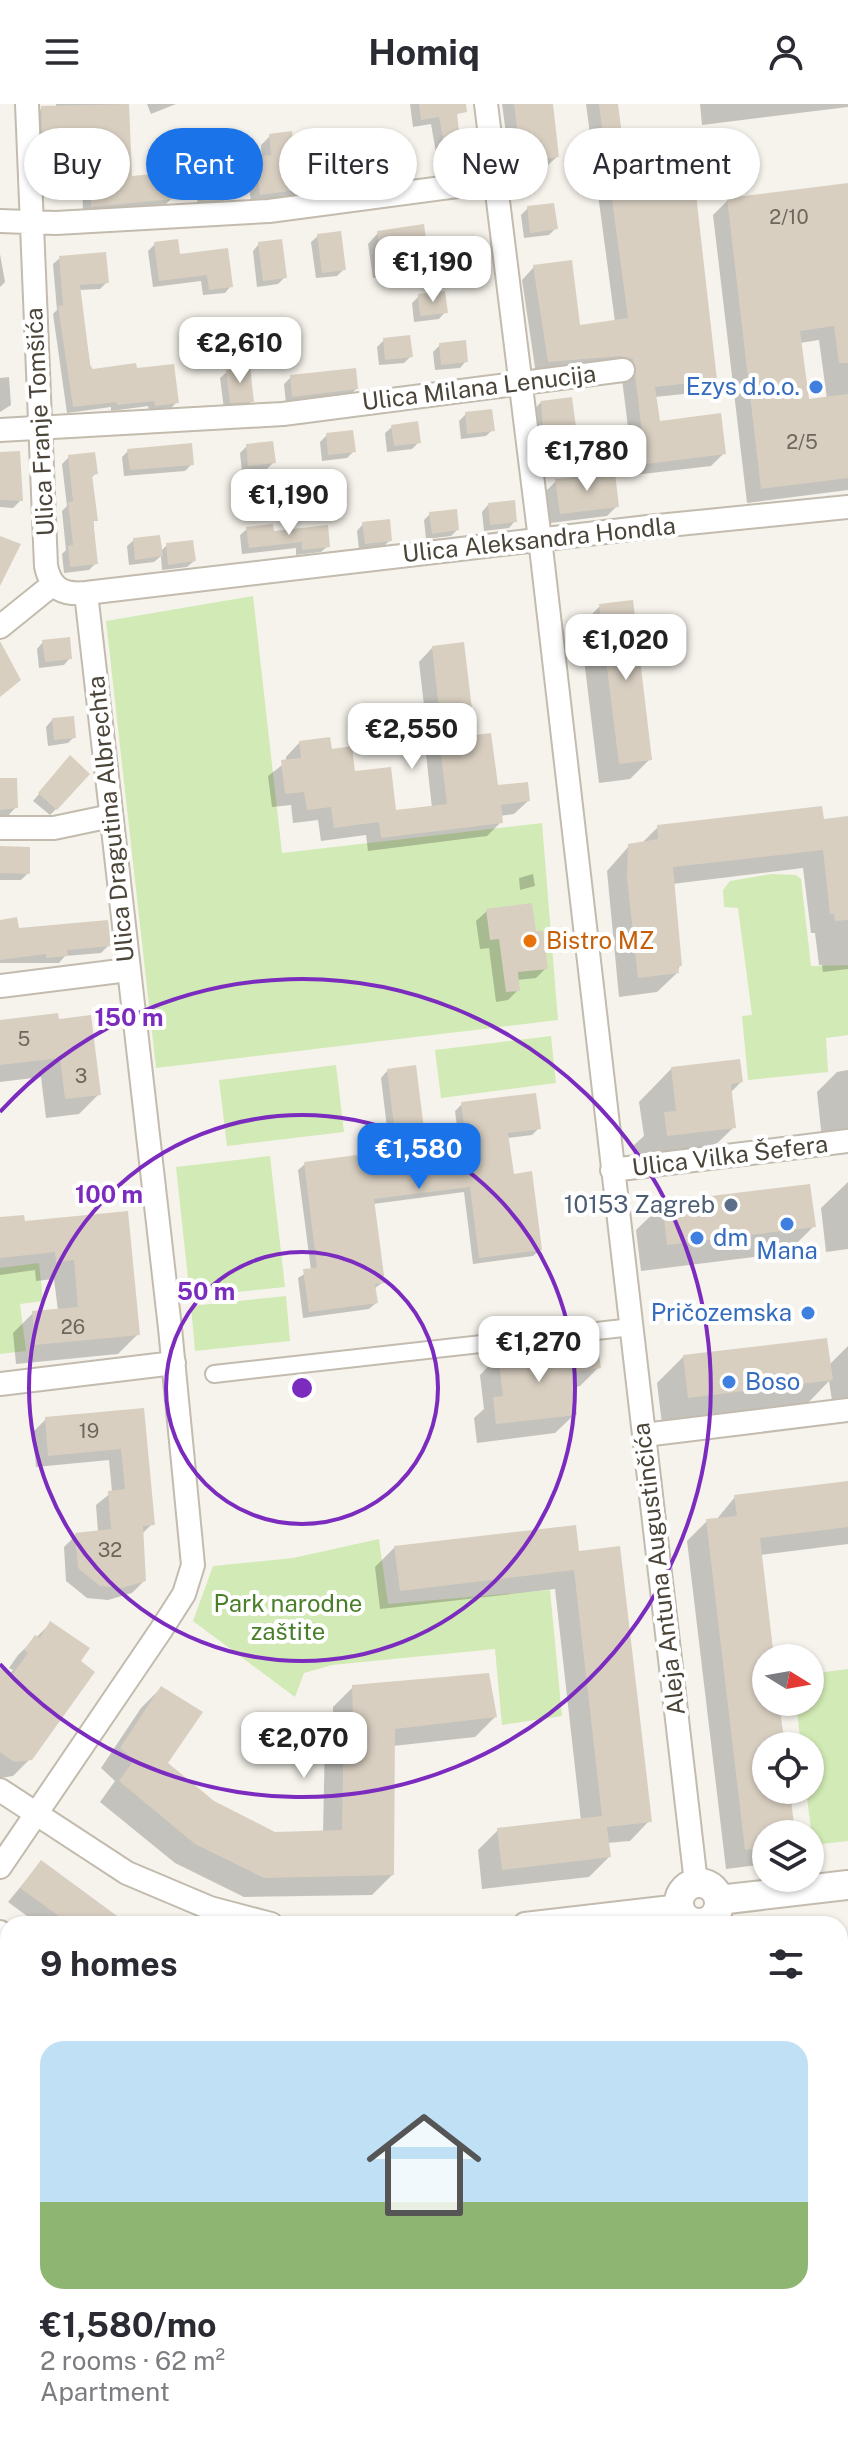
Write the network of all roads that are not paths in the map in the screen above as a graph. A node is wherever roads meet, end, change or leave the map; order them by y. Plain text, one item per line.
1 (27, 104) edge
2 (486, 104) edge
3 (489, 128) edge
4 (433, 189) edge
5 (497, 200) edge
6 (0, 221) edge
7 (31, 221) junction
8 (623, 370) dead end
9 (521, 382) junction
10 (40, 428) junction
11 (0, 430) edge
12 (848, 507) edge
13 (540, 539) junction
14 (52, 585) junction
15 (86, 593) junction
16 (0, 627) edge
17 (111, 816) junction
18 (0, 828) edge
19 (128, 970) junction
20 (0, 986) edge
21 (848, 1141) edge
22 (612, 1170) junction
23 (632, 1327) junction
24 (174, 1363) junction
25 (214, 1374) dead end
26 (0, 1384) edge
27 (848, 1410) edge
28 (644, 1435) junction
29 (0, 1790) edge
30 (36, 1815) junction
31 (0, 1867) edge
32 (848, 1885) edge
33 (692, 1909) edge
34 (245, 1916) edge
35 (614, 1916) edge
36 (713, 1916) edge

1 - 7 street, Ulica Franje Tomšića
2 - 3 street, Aleja Antuna Augustinčića
4 - 7 street
5 - 9 street, Aleja Antuna Augustinčića
6 - 7 street
7 - 10 street, Ulica Franje Tomšića
8 - 9 street, Ulica Milana Lenucija
9 - 10 street, Ulica Milana Lenucija
9 - 13 street, Aleja Antuna Augustinčića
10 - 11 street, Ulica Milana Lenucija
10 - 14 street, Ulica Franje Tomšića
12 - 13 street, Ulica Aleksandra Hondla
13 - 15 street, Ulica Aleksandra Hondla
13 - 22 street, Aleja Antuna Augustinčića
14 - 15 street
14 - 16 street
15 - 17 street, Ulica Dragutina Albrechta
17 - 18 street
17 - 19 street, Ulica Dragutina Albrechta
19 - 20 street
19 - 24 street, Ulica Dragutina Albrechta
21 - 22 street, Ulica Vilka Šefera
22 - 23 street, Aleja Antuna Augustinčića
23 - 25 street
23 - 28 street, Aleja Antuna Augustinčića
24 - 26 street
24 - 30 street, Ulica Dragutina Albrechta
27 - 28 street
28 - 33 street, Aleja Antuna Augustinčića
29 - 30 street
30 - 31 street, Ulica Dragutina Albrechta
30 - 34 street
32 - 36 street
33 - 35 street

